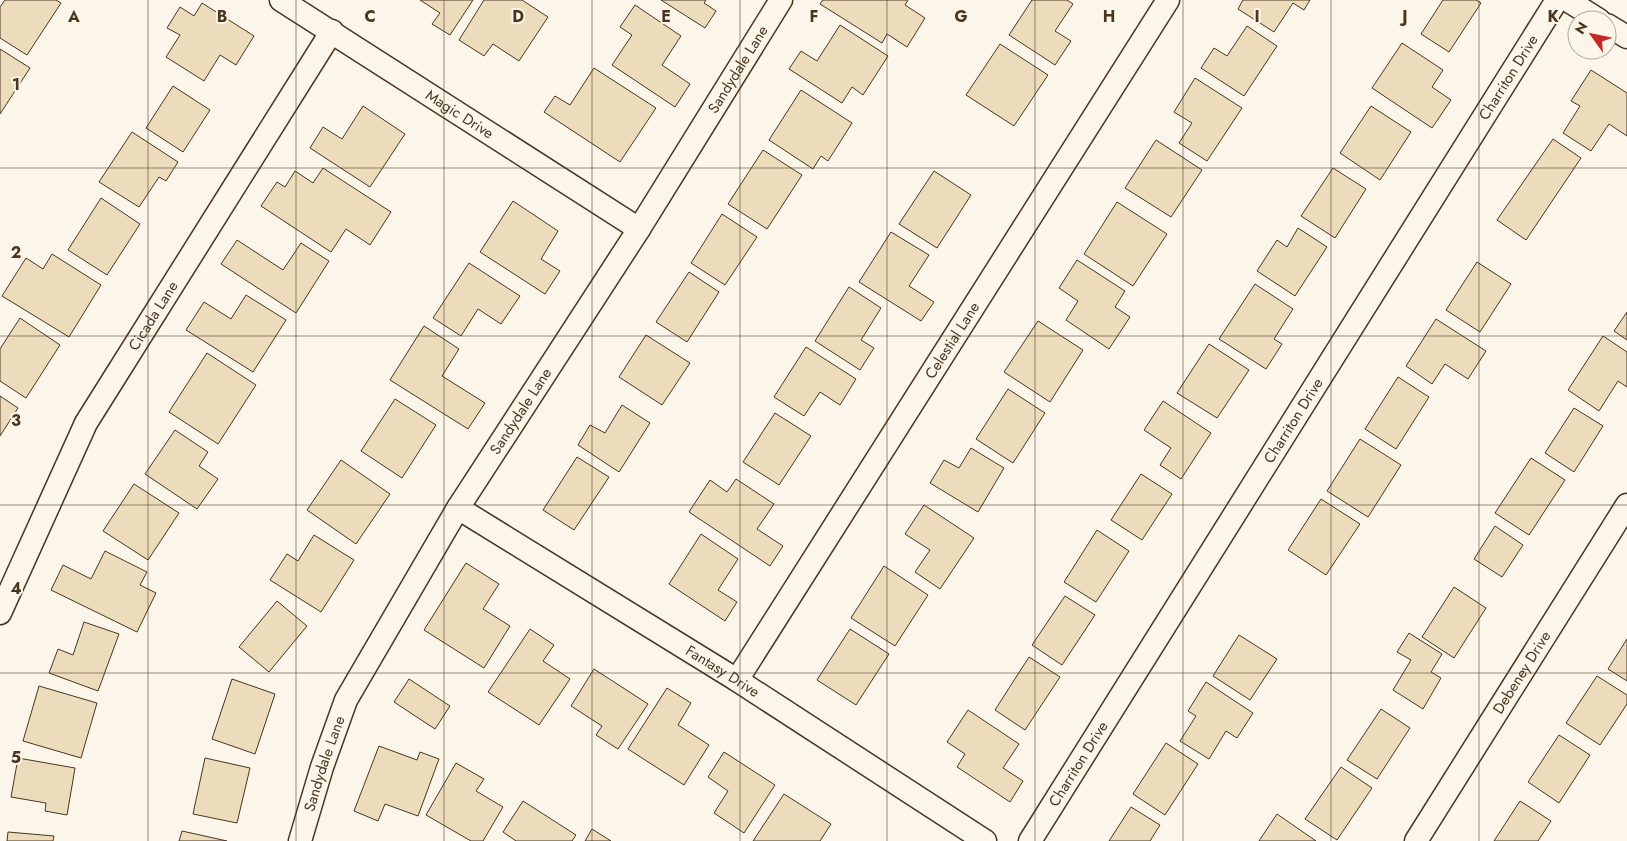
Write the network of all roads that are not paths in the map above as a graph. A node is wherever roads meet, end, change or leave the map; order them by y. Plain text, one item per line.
1 (281, 0) edge
2 (781, 0) edge
3 (1168, 0) edge
4 (1557, 0) edge
5 (1567, 0) edge
6 (1583, 10) edge
7 (332, 31) junction
8 (639, 229) junction
9 (1627, 505) edge
10 (458, 508) junction
11 (0, 613) edge
12 (738, 680) junction
13 (303, 840) edge
14 (985, 841) edge
15 (1030, 841) edge
16 (1416, 841) edge

1 - 7 street, Magic Drive
2 - 8 street, Sandydale Lane
3 - 12 street, Celestial Lane
4 - 15 street, Charriton Drive
5 - 6 street
7 - 8 street, Magic Drive
7 - 11 street, Cicada Lane
8 - 10 street, Sandydale Lane
9 - 16 street, Debeney Drive
10 - 12 street, Fantasy Drive
10 - 13 street, Sandydale Lane
12 - 14 street, Fantasy Drive

